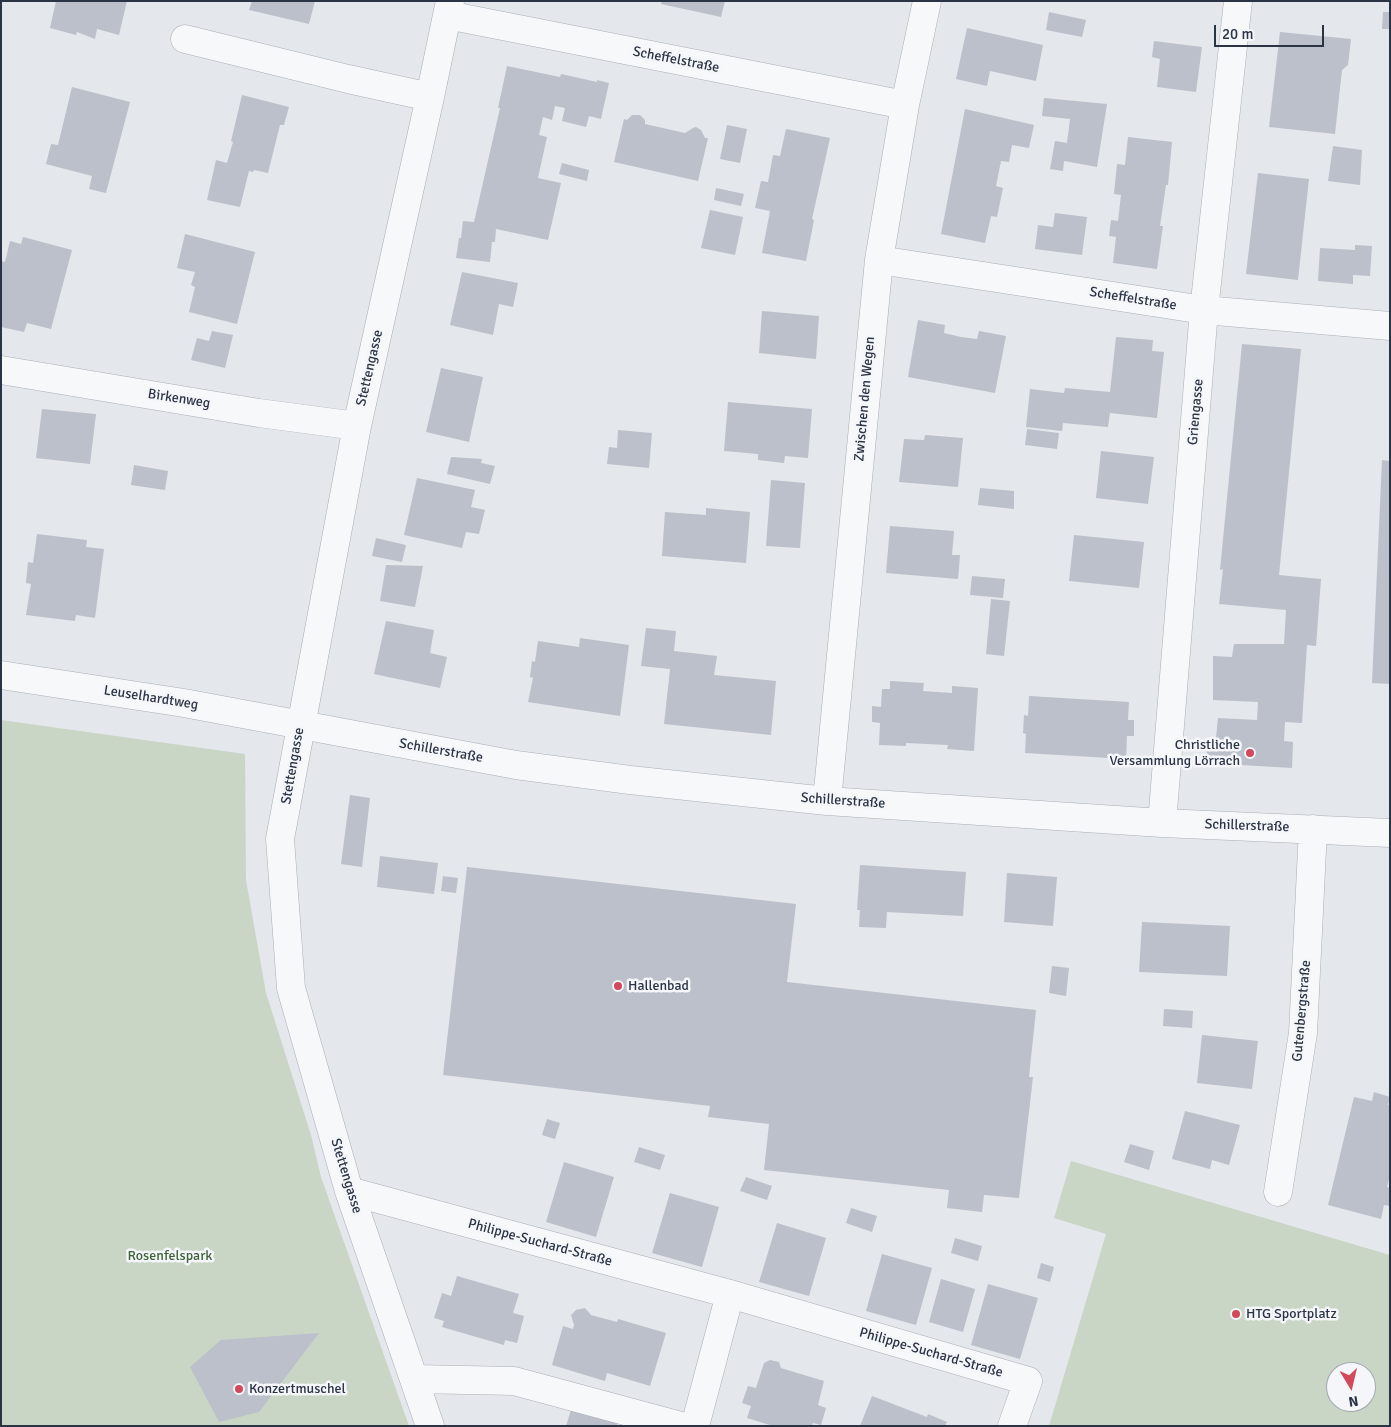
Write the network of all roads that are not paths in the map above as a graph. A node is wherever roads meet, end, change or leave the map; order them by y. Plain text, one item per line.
1 (928, 1) edge
2 (1238, 1) edge
3 (449, 8) edge
4 (185, 38) dead end
5 (430, 97) junction
6 (905, 105) junction
7 (879, 260) junction
8 (1204, 310) junction
9 (1390, 326) edge
10 (1, 370) edge
11 (357, 426) junction
12 (1, 675) edge
13 (301, 724) junction
14 (827, 801) junction
15 (1162, 823) junction
16 (1313, 829) junction
17 (1390, 833) edge
18 (350, 1191) junction
19 (1278, 1192) dead end
20 (730, 1294) junction
21 (415, 1379) junction
22 (430, 1426) edge
23 (681, 1426) edge
24 (695, 1426) edge
25 (1012, 1426) edge

1 - 6 street, Zwischen den Wegen
2 - 8 street, Griengasse
3 - 5 street, Stettengasse
3 - 6 street, Scheffelstraße
4 - 5 street
5 - 11 street, Stettengasse
6 - 7 street, Zwischen den Wegen
7 - 8 street, Scheffelstraße
7 - 14 street, Zwischen den Wegen
8 - 9 street, Scheffelstraße
8 - 15 street, Griengasse
10 - 11 street, Birkenweg
11 - 13 street, Stettengasse
12 - 13 street, Leuselhardtweg
13 - 14 street, Schillerstraße
13 - 18 street, Stettengasse
14 - 15 street, Schillerstraße
15 - 16 street, Schillerstraße
16 - 17 street, Schillerstraße
16 - 19 street, Gutenbergstraße
18 - 20 street, Philippe-Suchard-Straße
18 - 21 street, Stettengasse
20 - 24 street
20 - 25 street, Philippe-Suchard-Straße
21 - 22 street, Stettengasse
21 - 23 street

